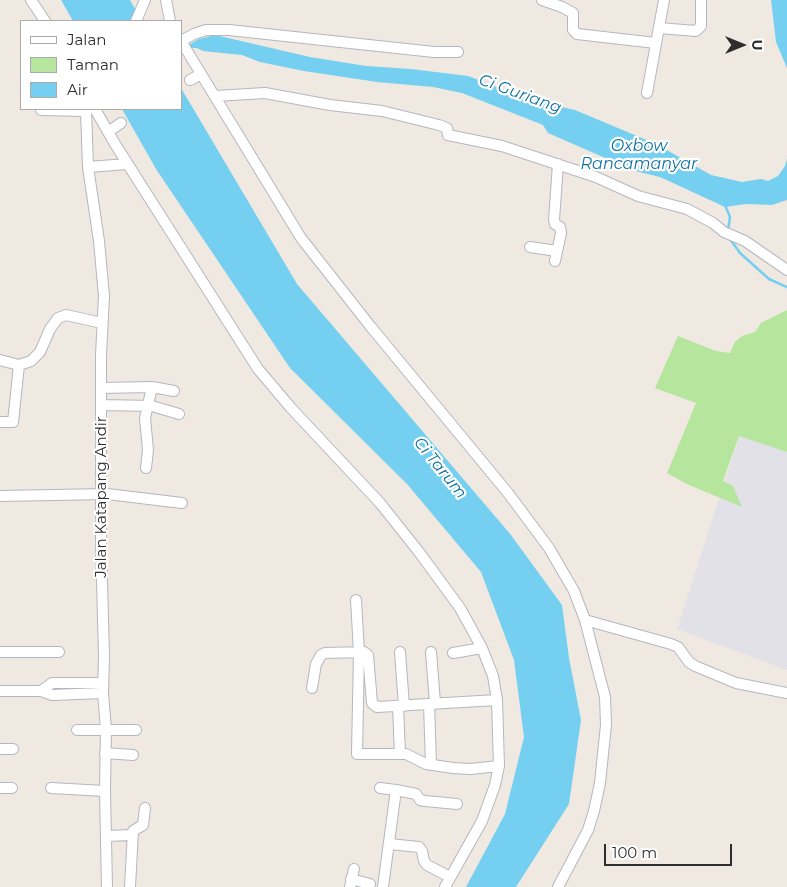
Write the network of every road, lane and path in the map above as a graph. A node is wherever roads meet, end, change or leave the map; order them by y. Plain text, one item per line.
1 (31, 0) edge
2 (166, 0) edge
3 (542, 0) edge
4 (664, 0) edge
5 (701, 0) edge
6 (143, 5) edge
7 (43, 20) edge
8 (136, 20) edge
9 (170, 20) edge
10 (659, 28) junction
11 (656, 43) junction
12 (184, 44) edge
13 (458, 52) dead end
14 (201, 74) junction
15 (190, 80) dead end
16 (647, 93) dead end
17 (215, 96) junction
18 (89, 110) edge
19 (90, 110) edge
20 (104, 110) edge
21 (121, 123) dead end
22 (106, 127) junction
23 (128, 164) junction
24 (558, 164) junction
25 (88, 167) junction
26 (530, 247) dead end
27 (787, 270) edge
28 (102, 321) junction
29 (0, 360) edge
30 (19, 365) junction
31 (152, 387) junction
32 (101, 388) junction
33 (174, 391) dead end
34 (102, 405) junction
35 (147, 406) junction
36 (179, 414) dead end
37 (0, 422) edge
38 (146, 468) dead end
39 (102, 494) junction
40 (0, 496) edge
41 (182, 503) dead end
42 (356, 600) dead end
43 (585, 620) junction
44 (482, 648) junction
45 (0, 652) edge
46 (59, 652) dead end
47 (359, 652) junction
48 (400, 652) dead end
49 (431, 652) dead end
50 (453, 653) dead end
51 (103, 688) junction
52 (312, 688) dead end
53 (0, 691) edge
54 (787, 693) edge
55 (497, 700) junction
56 (432, 703) junction
57 (401, 706) junction
58 (106, 729) junction
59 (77, 730) dead end
60 (136, 730) dead end
61 (0, 749) edge
62 (13, 749) dead end
63 (105, 753) junction
64 (400, 754) junction
65 (132, 755) dead end
66 (431, 766) junction
67 (500, 766) junction
68 (0, 788) edge
69 (12, 788) dead end
70 (51, 788) dead end
71 (380, 788) dead end
72 (396, 790) junction
73 (105, 791) junction
74 (457, 804) dead end
75 (145, 808) dead end
76 (132, 835) junction
77 (106, 836) junction
78 (389, 844) junction
79 (450, 877) junction
80 (352, 878) edge
81 (370, 884) dead end
82 (107, 887) edge
83 (130, 887) edge
84 (383, 887) edge
85 (445, 887) edge
86 (558, 887) edge

1 - 7 street
2 - 9 street
3 - 11 street
4 - 10 street
5 - 10 street
6 - 8 street
10 - 11 street
11 - 16 street
12 - 13 street
12 - 14 street
14 - 15 street
14 - 17 street
17 - 24 street
17 - 43 street
18 - 25 street, Jalan Katapang Andir
19 - 22 street
20 - 22 street
21 - 22 street
22 - 23 street
23 - 25 street
23 - 44 street
24 - 26 street
24 - 27 street
25 - 28 street, Jalan Katapang Andir
28 - 30 street
28 - 32 street, Jalan Katapang Andir
29 - 30 street
30 - 37 street
31 - 32 street
31 - 33 street
31 - 35 street
32 - 34 street, Jalan Katapang Andir
34 - 35 street
34 - 39 street, Jalan Katapang Andir
35 - 36 street
35 - 38 street
39 - 40 street
39 - 41 street
39 - 51 street, Jalan Katapang Andir
42 - 47 street
43 - 54 street
43 - 86 street
44 - 50 street
44 - 55 street
45 - 46 street
47 - 52 street
47 - 57 street
47 - 64 street
48 - 57 street
49 - 56 street
51 - 53 street
51 - 58 street, Jalan Katapang Andir
55 - 56 street
55 - 67 street
56 - 57 street
56 - 66 street
57 - 64 street
58 - 59 street
58 - 60 street
58 - 63 street, Jalan Katapang Andir
61 - 62 street
63 - 65 street
63 - 73 street, Jalan Katapang Andir
64 - 66 street
66 - 67 street
67 - 79 street
68 - 69 street
70 - 73 street
71 - 72 street
72 - 74 street
72 - 78 street
73 - 77 street, Jalan Katapang Andir
75 - 76 street
76 - 77 street
76 - 83 street
77 - 82 street, Jalan Katapang Andir
78 - 79 street
78 - 84 street
79 - 85 street
80 - 81 street

